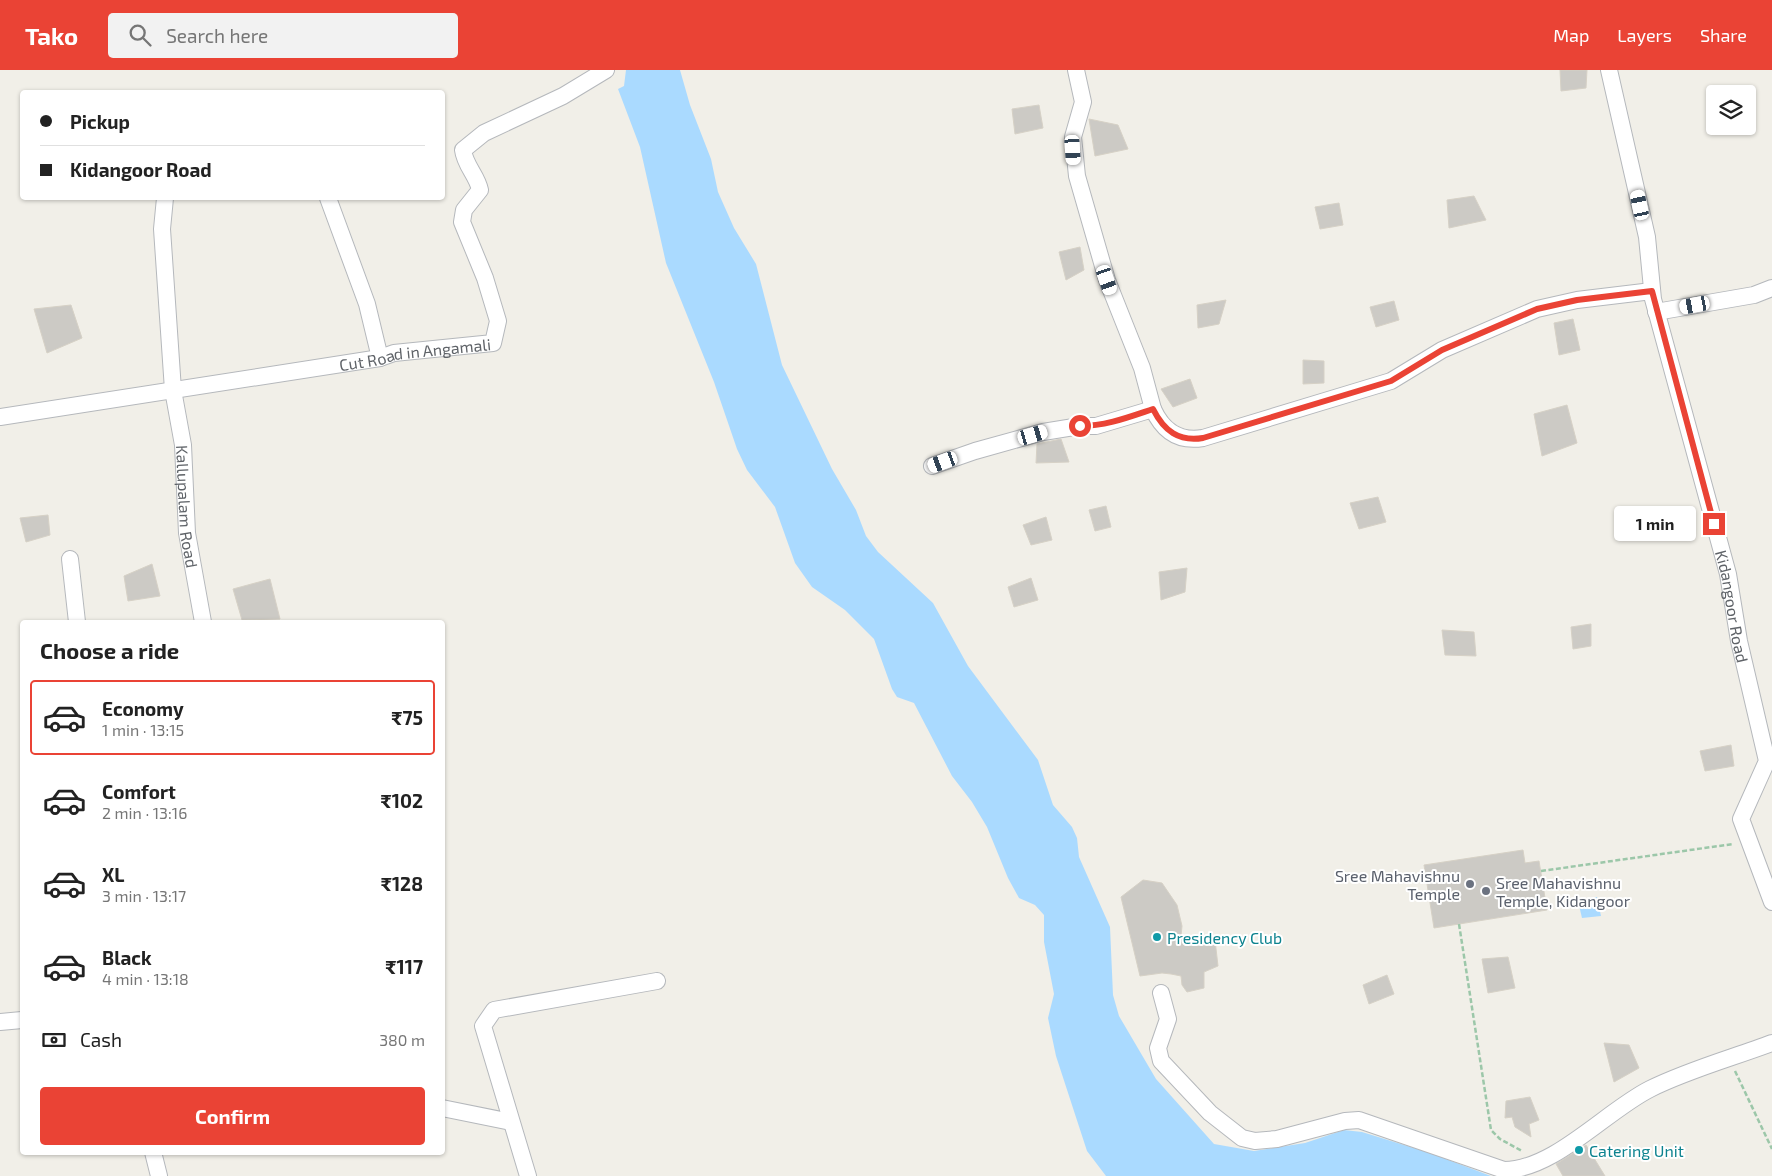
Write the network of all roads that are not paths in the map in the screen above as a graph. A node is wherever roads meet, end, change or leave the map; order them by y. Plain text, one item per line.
1 (606, 70) edge
2 (1076, 70) edge
3 (1609, 70) edge
4 (165, 200) edge
5 (329, 200) edge
6 (1772, 288) edge
7 (1652, 291) junction
8 (1656, 312) junction
9 (380, 358) junction
10 (173, 390) junction
11 (1153, 409) junction
12 (0, 417) edge
13 (932, 466) dead end
14 (70, 559) dead end
15 (78, 620) edge
16 (203, 620) edge
17 (1772, 902) edge
18 (657, 981) dead end
19 (1161, 993) dead end
20 (20, 1020) edge
21 (0, 1022) edge
22 (1772, 1043) edge
23 (445, 1109) edge
24 (511, 1122) junction
25 (154, 1155) edge
26 (159, 1176) edge
27 (528, 1176) edge

1 - 9 street, Cut Road in Angamali
2 - 11 street
3 - 7 street, Kidangoor Road
4 - 10 street
5 - 9 street
6 - 8 street
7 - 8 street, Kidangoor Road
7 - 11 street
8 - 17 street, Kidangoor Road
9 - 10 street, Cut Road in Angamali
10 - 12 street, Cut Road in Angamali
10 - 16 street, Kallupalam Road
11 - 13 street
14 - 15 street
18 - 24 street
19 - 22 street
20 - 21 street
23 - 24 street
24 - 27 street
25 - 26 street

